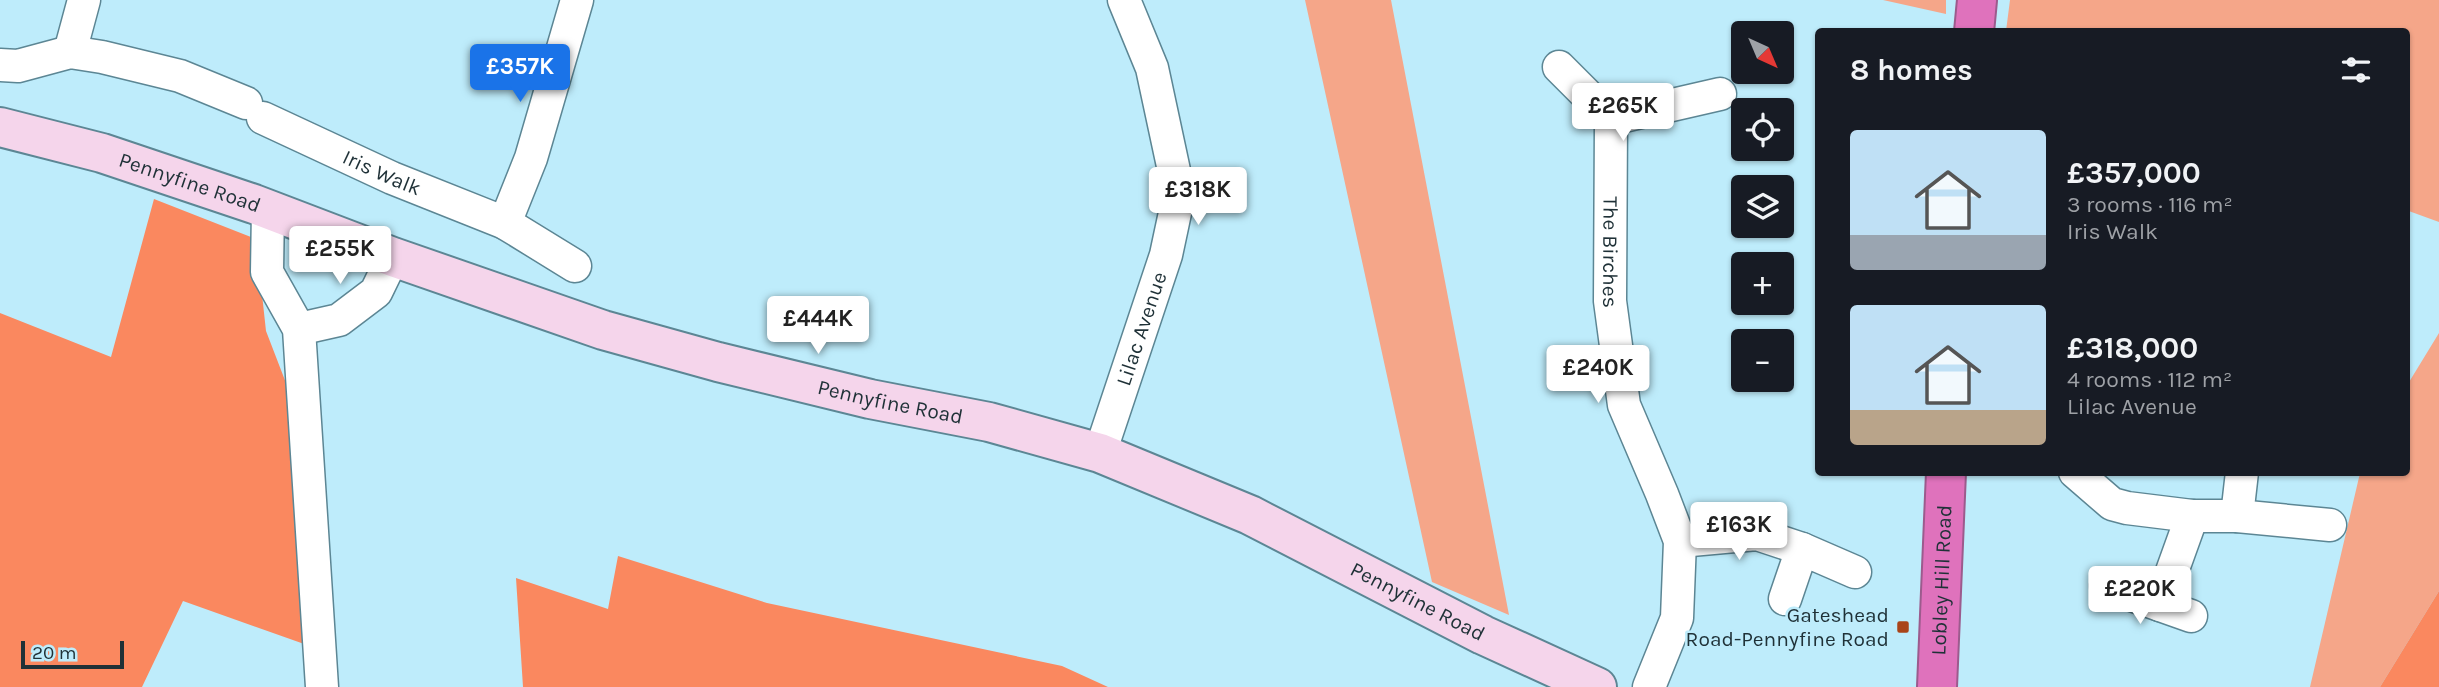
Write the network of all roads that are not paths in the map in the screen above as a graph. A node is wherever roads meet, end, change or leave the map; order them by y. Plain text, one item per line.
1 (84, 0) edge
2 (577, 0) edge
3 (1124, 0) edge
4 (1977, 0) edge
5 (1974, 28) edge
6 (70, 52) junction
7 (0, 65) edge
8 (1559, 67) dead end
9 (1720, 94) dead end
10 (1611, 118) junction
11 (0, 127) edge
12 (268, 209) junction
13 (505, 223) junction
14 (393, 257) junction
15 (575, 266) dead end
16 (299, 329) junction
17 (1100, 453) junction
18 (1946, 476) edge
19 (2080, 476) edge
20 (2242, 476) edge
21 (2192, 516) junction
22 (2237, 516) junction
23 (2330, 525) dead end
24 (1680, 541) junction
25 (1802, 549) junction
26 (1855, 572) dead end
27 (2106, 586) dead end
28 (1786, 599) dead end
29 (2160, 605) junction
30 (2191, 616) dead end
31 (322, 687) edge
32 (1597, 687) edge
33 (1649, 687) edge
34 (1937, 687) edge

1 - 6 street
2 - 13 street
3 - 17 street, Lilac Avenue
4 - 5 highway
6 - 7 street
6 - 13 street, Iris Walk
8 - 10 street
9 - 10 street
10 - 24 street, The Birches
11 - 12 street, Pennyfine Road
12 - 14 street, Pennyfine Road
12 - 16 street
13 - 15 street, Iris Walk
14 - 16 street
14 - 17 street, Pennyfine Road
16 - 31 street
17 - 32 street, Pennyfine Road
18 - 34 highway, Lobley Hill Road
19 - 21 street
20 - 22 street
21 - 22 street
21 - 29 street
22 - 23 street
24 - 25 street
24 - 33 street, The Birches
25 - 26 street
25 - 28 street
27 - 29 street
29 - 30 street

